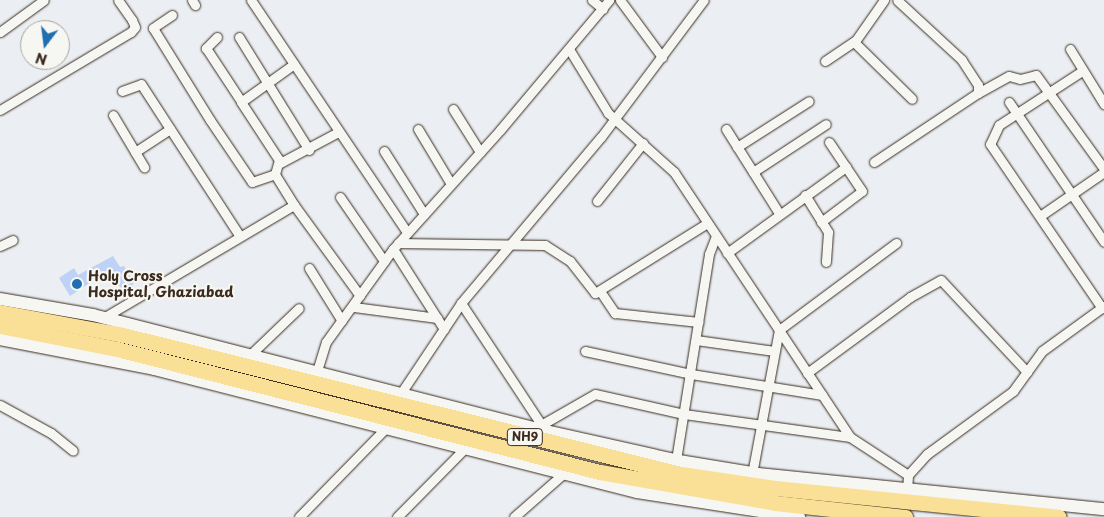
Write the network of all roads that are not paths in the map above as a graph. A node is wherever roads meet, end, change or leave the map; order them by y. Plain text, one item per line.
1 (44, 0) edge
2 (118, 0) edge
3 (251, 0) edge
4 (592, 0) edge
5 (609, 0) edge
6 (620, 0) edge
7 (704, 0) edge
8 (884, 0) edge
9 (897, 0) edge
10 (603, 9) junction
11 (172, 15) dead end
12 (0, 32) edge
13 (217, 37) dead end
14 (239, 37) dead end
15 (854, 42) junction
16 (569, 49) junction
17 (1070, 49) dead end
18 (662, 57) junction
19 (825, 61) dead end
20 (294, 64) junction
21 (1082, 71) junction
22 (268, 82) junction
23 (122, 91) dead end
24 (978, 93) junction
25 (1050, 94) junction
26 (912, 99) dead end
27 (241, 101) junction
28 (809, 101) dead end
29 (1009, 102) dead end
30 (1104, 104) edge
31 (453, 109) dead end
32 (0, 110) edge
33 (113, 114) dead end
34 (1018, 114) junction
35 (615, 120) junction
36 (826, 124) dead end
37 (170, 129) junction
38 (418, 129) dead end
39 (726, 129) dead end
40 (338, 132) junction
41 (829, 142) dead end
42 (643, 143) junction
43 (737, 147) junction
44 (309, 150) junction
45 (384, 151) dead end
46 (135, 152) junction
47 (480, 152) junction
48 (874, 162) dead end
49 (280, 164) junction
50 (144, 167) dead end
51 (846, 167) junction
52 (1104, 170) edge
53 (753, 172) junction
54 (275, 174) junction
55 (452, 184) junction
56 (1071, 193) junction
57 (805, 195) junction
58 (340, 197) dead end
59 (597, 202) dead end
60 (294, 205) junction
61 (778, 213) junction
62 (424, 214) junction
63 (1040, 216) junction
64 (821, 222) junction
65 (706, 224) junction
66 (407, 232) junction
67 (239, 235) junction
68 (716, 236) junction
69 (13, 240) dead end
70 (1104, 242) edge
71 (896, 243) dead end
72 (512, 244) junction
73 (0, 246) edge
74 (395, 246) junction
75 (727, 253) junction
76 (384, 260) junction
77 (826, 262) dead end
78 (310, 268) dead end
79 (600, 290) junction
80 (360, 296) junction
81 (0, 299) edge
82 (462, 303) junction
83 (354, 307) junction
84 (1103, 307) edge
85 (299, 308) dead end
86 (0, 312) edge
87 (102, 318) junction
88 (437, 318) junction
89 (342, 322) junction
90 (699, 322) junction
91 (0, 326) edge
92 (444, 328) junction
93 (779, 330) junction
94 (0, 339) edge
95 (696, 340) junction
96 (585, 351) dead end
97 (774, 351) junction
98 (251, 354) junction
99 (317, 371) junction
100 (1027, 372) junction
101 (808, 373) junction
102 (691, 374) junction
103 (767, 387) junction
104 (401, 393) junction
105 (822, 395) junction
106 (0, 405) edge
107 (684, 414) junction
108 (761, 426) junction
109 (543, 428) junction
110 (385, 429) junction
111 (850, 438) junction
112 (464, 449) junction
113 (73, 450) dead end
114 (676, 460) junction
115 (563, 474) junction
116 (752, 474) junction
117 (908, 474) junction
118 (906, 490) junction
119 (1104, 510) edge
120 (299, 517) edge
121 (397, 517) edge
122 (514, 517) edge
123 (799, 517) edge
124 (905, 517) edge
125 (1059, 517) edge

1 - 12 street
2 - 32 street
3 - 20 street
4 - 10 street
5 - 10 street
6 - 18 street
7 - 18 street
8 - 15 street
9 - 24 street
10 - 16 street
11 - 54 street
13 - 27 street
14 - 22 street
15 - 19 street
15 - 26 street
16 - 35 street
16 - 47 street
17 - 21 street
18 - 35 street
20 - 22 street
20 - 40 street
21 - 25 street
21 - 30 street
22 - 27 street
22 - 44 street
23 - 37 street
24 - 25 street
24 - 48 street
25 - 34 street
25 - 52 street
27 - 49 street
28 - 43 street
29 - 34 street
31 - 47 street
33 - 46 street
34 - 56 street
34 - 63 street
35 - 42 street
35 - 72 street
36 - 53 street
37 - 46 street
37 - 67 street
38 - 55 street
39 - 43 street
40 - 44 street
40 - 66 street
41 - 51 street
42 - 59 street
42 - 65 street
43 - 53 street
44 - 49 street
45 - 62 street
46 - 50 street
47 - 55 street
49 - 54 street
51 - 57 street
51 - 64 street
52 - 56 street
53 - 61 street
54 - 60 street
55 - 62 street
56 - 63 street
56 - 70 street
57 - 61 street
57 - 64 street
58 - 76 street
60 - 67 street
60 - 80 street
61 - 75 street
62 - 66 street
63 - 84 street
64 - 77 street
65 - 68 street
65 - 79 street
66 - 74 street
67 - 87 street
68 - 75 street
68 - 90 street
69 - 73 street
71 - 93 street
72 - 74 street
72 - 79 street
72 - 82 street
74 - 76 street
74 - 88 street
75 - 93 street
76 - 80 street
78 - 89 street
79 - 90 street
80 - 83 street
81 - 87 main road
82 - 92 street
82 - 109 street
83 - 88 street
83 - 89 street
84 - 100 street
85 - 98 street
86 - 125 highway, NH9
87 - 98 main road
88 - 92 street
89 - 99 street
90 - 95 street
91 - 124 highway, NH9
92 - 104 street
93 - 97 street
93 - 101 street
94 - 110 main road
95 - 97 street
95 - 102 street
96 - 102 street
97 - 103 street
98 - 99 main road
99 - 104 main road
100 - 101 street
100 - 117 street
101 - 105 street
102 - 103 street
102 - 107 street
103 - 105 street
103 - 108 street
104 - 109 main road
105 - 111 street
106 - 113 street
107 - 108 street
107 - 109 street
107 - 114 street
108 - 111 street
108 - 116 street
109 - 114 main road
110 - 112 main road
110 - 120 street
111 - 117 street
112 - 115 main road
112 - 121 street
114 - 116 main road
115 - 122 street
115 - 123 main road
116 - 118 main road
117 - 118 street
118 - 119 main road

